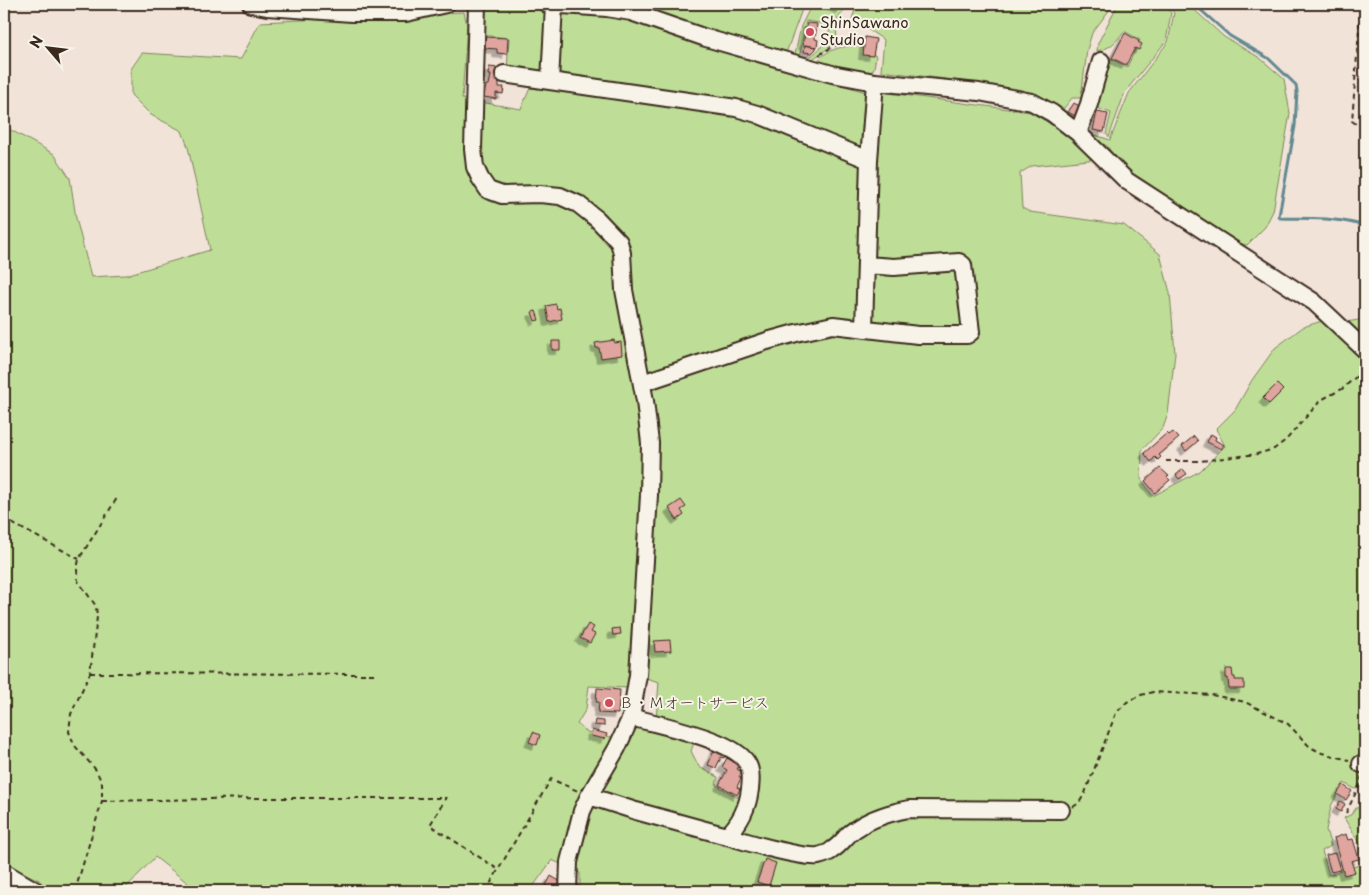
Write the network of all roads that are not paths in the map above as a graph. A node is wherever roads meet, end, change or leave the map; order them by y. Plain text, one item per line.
1 (251, 4) edge
2 (446, 4) edge
3 (477, 4) edge
4 (551, 4) edge
5 (1101, 61) dead end
6 (504, 74) dead end
7 (550, 81) junction
8 (875, 82) junction
9 (1078, 133) junction
10 (869, 160) junction
11 (866, 265) junction
12 (864, 329) junction
13 (1365, 350) edge
14 (642, 383) junction
15 (631, 717) junction
16 (589, 796) junction
17 (1061, 810) road end
18 (728, 836) junction
19 (4, 872) edge
20 (36, 891) edge
21 (568, 891) edge

1 - 2 street
3 - 14 street
4 - 7 street
4 - 8 street
5 - 9 street
6 - 7 street
7 - 10 street
8 - 9 street
8 - 10 street
9 - 13 street
10 - 11 street
11 - 12 street
11 - 12 street
12 - 14 street
14 - 15 street
15 - 16 street
15 - 18 street
16 - 18 street
16 - 21 street
17 - 18 street
19 - 20 street

